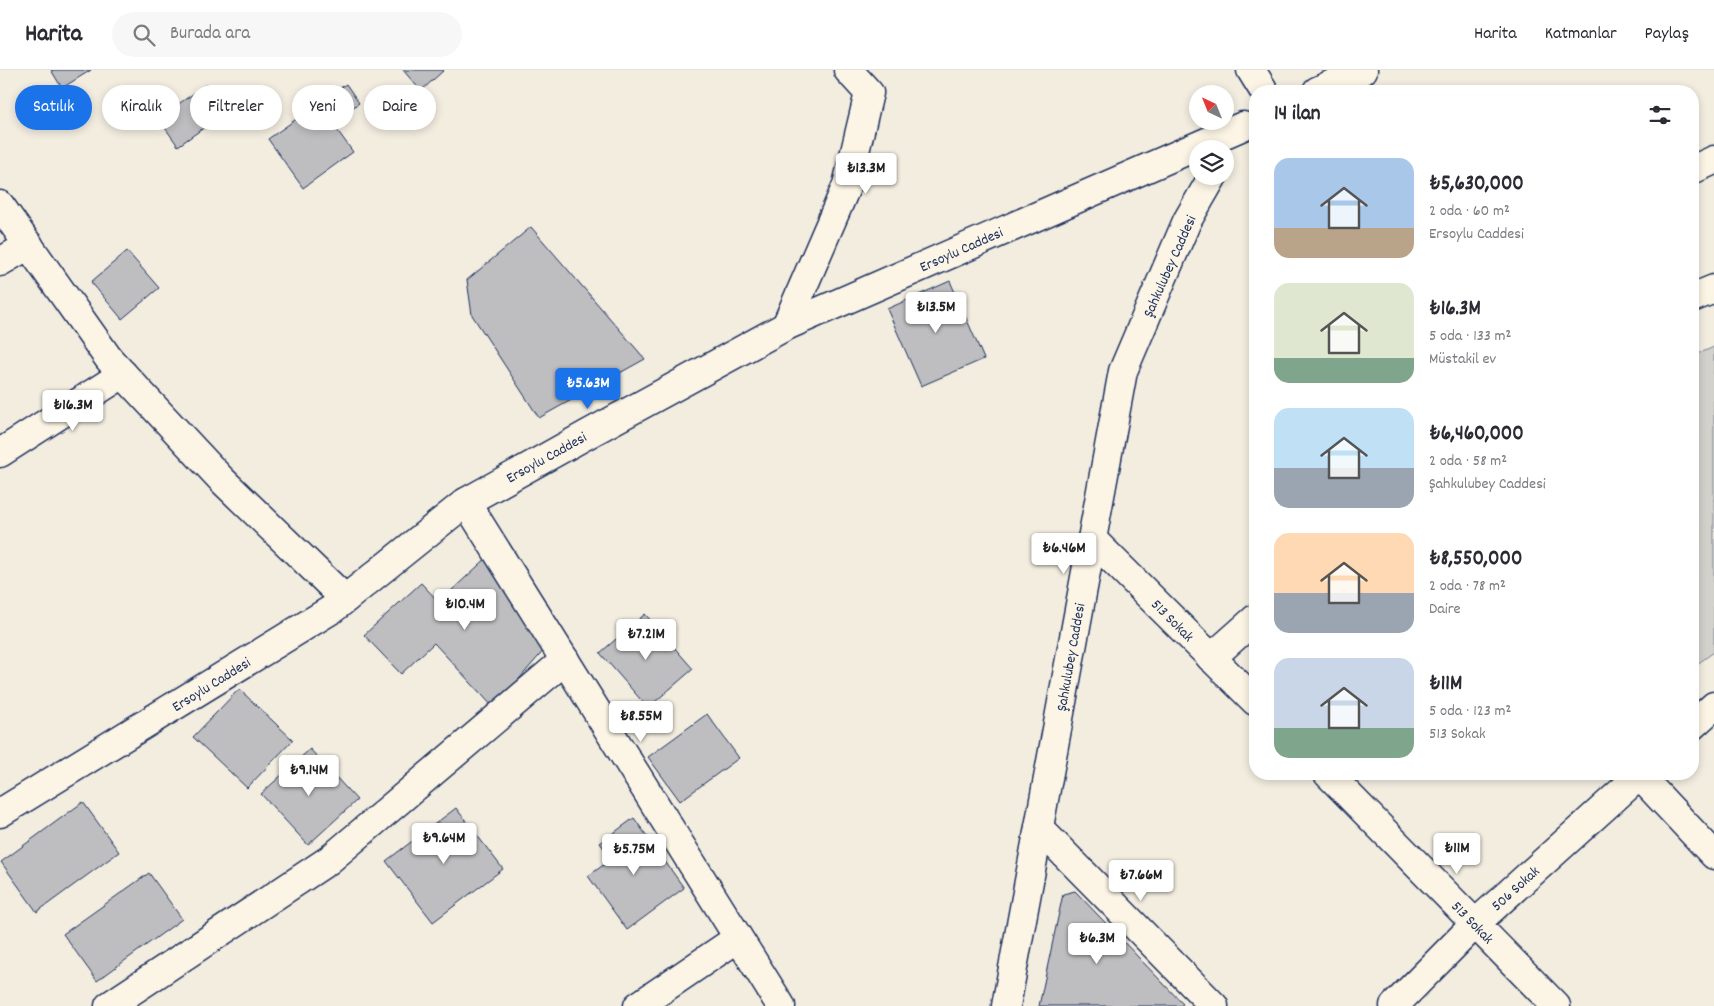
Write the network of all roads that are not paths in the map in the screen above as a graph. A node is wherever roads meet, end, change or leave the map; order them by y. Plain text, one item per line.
1 (848, 70) edge
2 (1251, 70) edge
3 (1363, 70) edge
4 (1260, 85) edge
5 (1330, 85) edge
6 (1249, 123) edge
7 (1234, 144) edge
8 (1714, 160) edge
9 (1699, 167) edge
10 (1208, 185) edge
11 (0, 205) edge
12 (29, 245) junction
13 (0, 262) edge
14 (1714, 288) edge
15 (1699, 295) edge
16 (786, 326) junction
17 (123, 374) junction
18 (0, 453) edge
19 (466, 502) junction
20 (1092, 539) junction
21 (345, 599) junction
22 (1249, 624) edge
23 (1211, 658) junction
24 (564, 660) junction
25 (1249, 696) edge
26 (1714, 706) edge
27 (1699, 720) edge
28 (1334, 780) edge
29 (1632, 780) edge
30 (1645, 780) edge
31 (0, 813) edge
32 (1038, 828) junction
33 (1714, 855) edge
34 (1475, 924) junction
35 (738, 938) junction
36 (109, 1006) edge
37 (638, 1006) edge
38 (781, 1006) edge
39 (1006, 1006) edge
40 (1214, 1006) edge
41 (1394, 1006) edge
42 (1556, 1006) edge

1 - 16 street
2 - 4 street
3 - 5 street
6 - 7 street
6 - 16 street, Ersoylu Caddesi
8 - 9 street
10 - 20 street, Şahkulubey Caddesi
11 - 12 street
12 - 13 street
12 - 17 street
14 - 15 street
16 - 19 street, Ersoylu Caddesi
17 - 18 street
17 - 21 street
19 - 21 street, Ersoylu Caddesi
19 - 24 street
20 - 23 street, 513 Sokak
20 - 32 street, Şahkulubey Caddesi
21 - 31 street, Ersoylu Caddesi
22 - 23 street
23 - 25 street, 513 Sokak
24 - 35 street
24 - 36 street
26 - 27 street
28 - 34 street, 513 Sokak
29 - 34 street, 506 Sokak
30 - 33 street
32 - 39 street, Şahkulubey Caddesi
32 - 40 street
34 - 41 street, 506 Sokak
34 - 42 street, 513 Sokak
35 - 37 street
35 - 38 street

